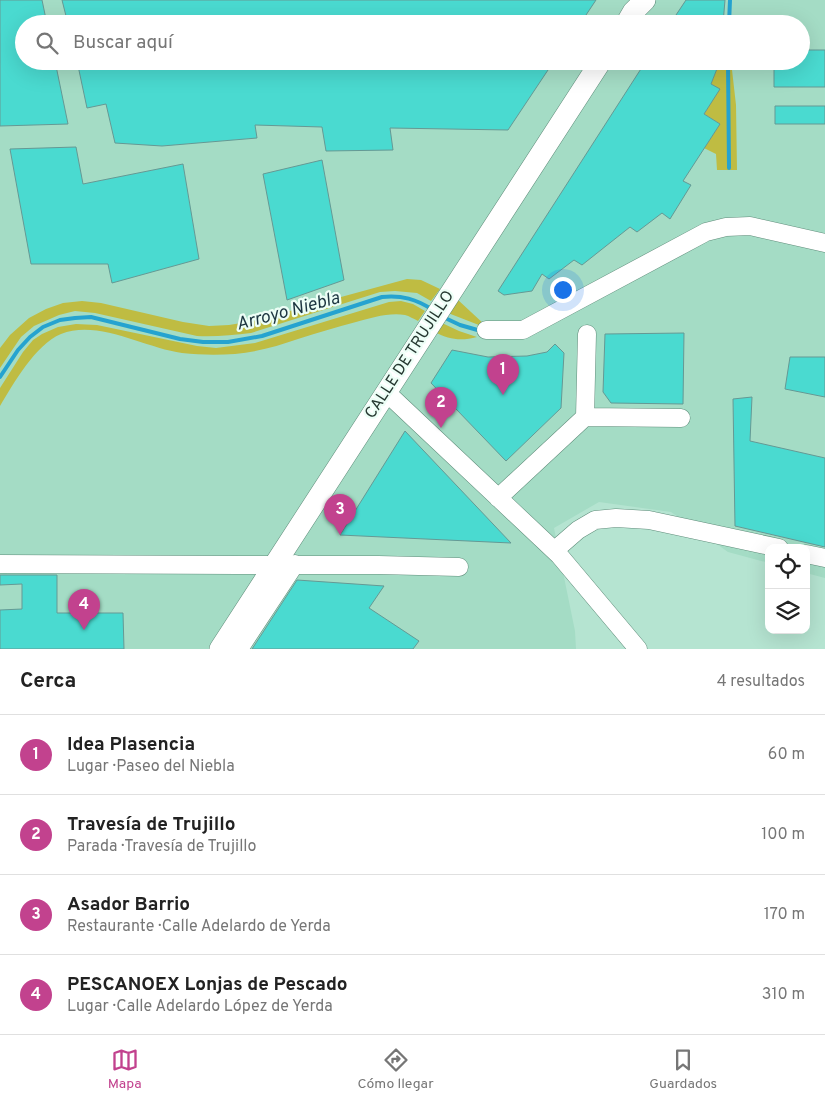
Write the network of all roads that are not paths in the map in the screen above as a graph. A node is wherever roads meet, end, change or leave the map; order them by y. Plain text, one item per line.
1 (595, 70) edge
2 (825, 243) edge
3 (486, 330) dead end
4 (587, 334) dead end
5 (386, 392) junction
6 (585, 416) junction
7 (681, 418) dead end
8 (498, 498) junction
9 (765, 545) edge
10 (555, 550) junction
11 (810, 555) edge
12 (825, 558) edge
13 (0, 564) edge
14 (295, 564) junction
15 (274, 565) junction
16 (460, 568) dead end
17 (220, 649) edge
18 (239, 649) edge
19 (638, 649) edge

1 - 5 main road, CALLE DE TRUJILLO
2 - 3 street
4 - 6 street
5 - 8 street
5 - 15 main road, CALLE DE TRUJILLO
6 - 7 street
6 - 8 street
8 - 10 street
9 - 10 street
10 - 19 street
11 - 12 street
13 - 15 street
14 - 15 street
14 - 16 street
14 - 18 street
15 - 17 main road, CALLE DE TRUJILLO

